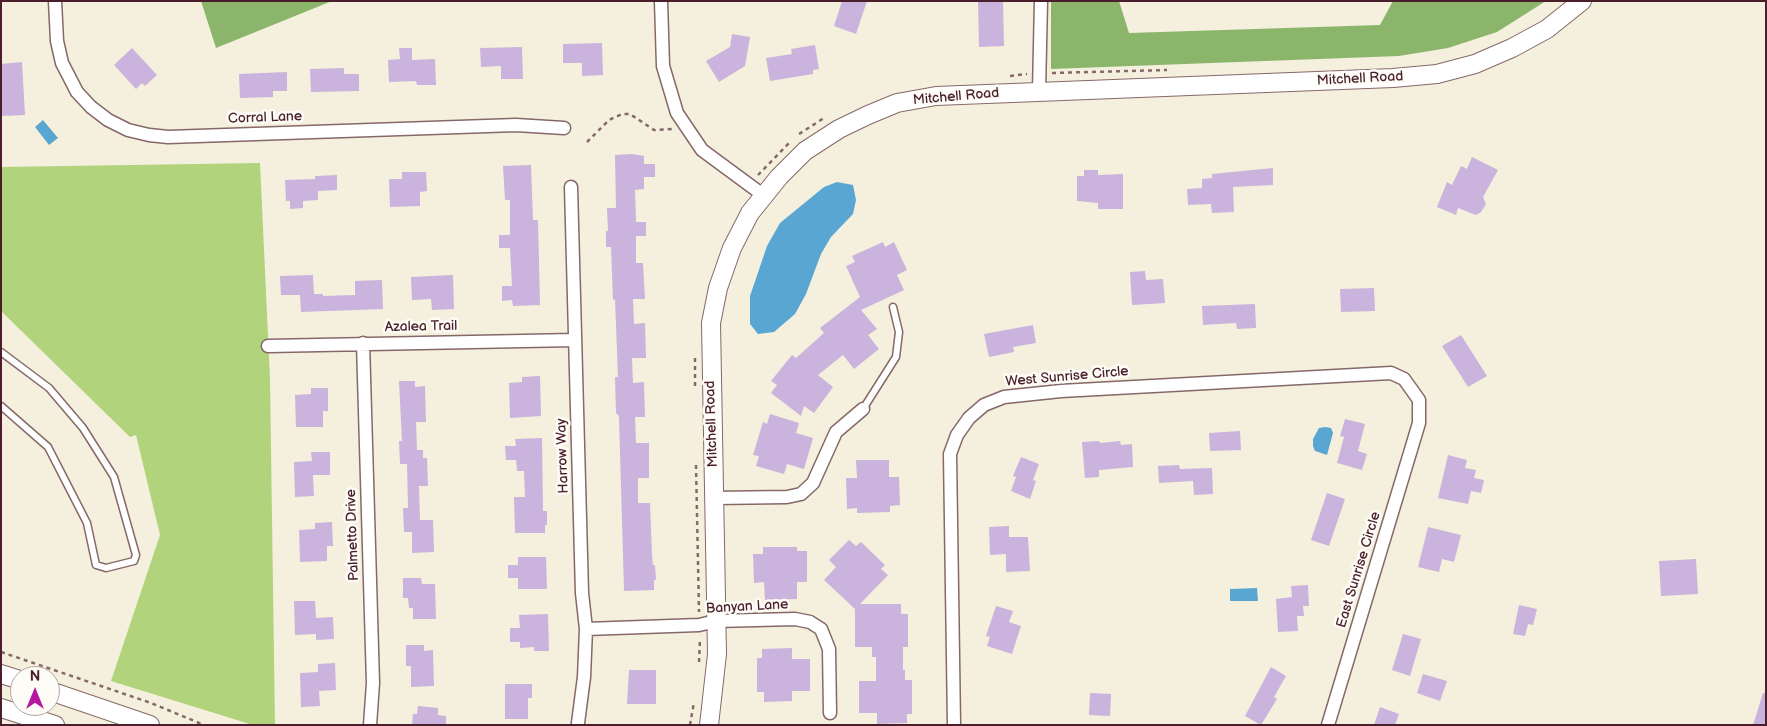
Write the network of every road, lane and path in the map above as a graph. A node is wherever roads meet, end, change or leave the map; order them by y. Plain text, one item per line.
1 (55, 1) edge
2 (661, 1) edge
3 (1041, 1) edge
4 (1582, 1) edge
5 (1168, 70) dead end
6 (1039, 73) junction
7 (1008, 76) dead end
8 (1039, 91) junction
9 (826, 118) dead end
10 (682, 122) junction
11 (564, 128) dead end
12 (798, 135) dead end
13 (792, 140) dead end
14 (587, 142) dead end
15 (571, 187) dead end
16 (759, 192) junction
17 (893, 307) dead end
18 (574, 340) junction
19 (362, 343) junction
20 (268, 346) dead end
21 (695, 351) dead end
22 (1, 352) edge
23 (696, 396) dead end
24 (1, 406) edge
25 (863, 409) joint
26 (1419, 423) joint
27 (697, 461) dead end
28 (714, 498) junction
29 (708, 623) junction
30 (586, 629) junction
31 (1, 652) edge
32 (699, 664) dead end
33 (60, 694) edge
34 (695, 700) dead end
35 (1, 708) edge
36 (830, 713) dead end
37 (578, 723) dead end
38 (55, 725) edge
39 (150, 725) edge
40 (204, 725) edge
41 (370, 725) edge
42 (690, 725) edge
43 (709, 725) edge
44 (954, 725) edge
45 (1328, 725) edge

1 - 11 street, Corral Lane
2 - 10 street
3 - 6 street
4 - 8 main road, Mitchell Road
5 - 6 path
6 - 7 path
6 - 8 street
8 - 16 main road, Mitchell Road
9 - 12 path
10 - 14 path
10 - 16 street
13 - 16 path
15 - 18 street, Harrow Way
16 - 28 main road, Mitchell Road
17 - 25 lane
18 - 19 street, Azalea Trail
18 - 30 street, Harrow Way
19 - 20 street, Azalea Trail
19 - 41 street, Palmetto Drive
21 - 23 path
22 - 24 lane
25 - 28 street
26 - 44 street, West Sunrise Circle
26 - 45 street, East Sunrise Circle
27 - 29 path
28 - 29 main road, Mitchell Road
29 - 30 street, Banyan Lane
29 - 32 path
29 - 36 street, Banyan Lane
29 - 43 main road, Mitchell Road
30 - 37 street, Harrow Way
31 - 40 path
33 - 39 main road
34 - 42 path
35 - 38 main road

